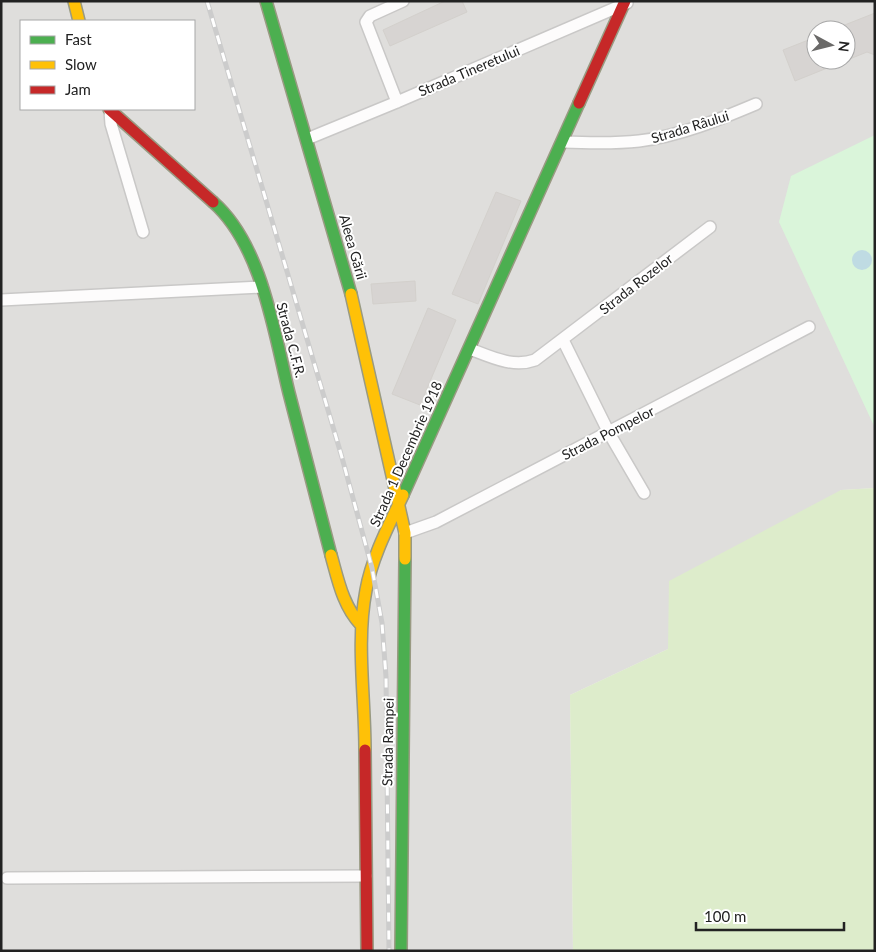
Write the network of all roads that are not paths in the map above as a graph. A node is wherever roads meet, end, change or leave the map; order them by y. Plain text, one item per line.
1 (74, 1) edge
2 (266, 1) edge
3 (403, 1) edge
4 (626, 2) edge
5 (79, 20) edge
6 (397, 102) junction
7 (756, 104) dead end
8 (110, 110) edge
9 (307, 139) junction
10 (562, 142) junction
11 (710, 228) dead end
12 (143, 232) dead end
13 (262, 287) junction
14 (1, 300) edge
15 (809, 327) dead end
16 (563, 340) junction
17 (470, 349) junction
18 (609, 433) junction
19 (644, 492) dead end
20 (400, 504) junction
21 (405, 533) junction
22 (361, 625) junction
23 (366, 876) junction
24 (6, 878) dead end
25 (367, 951) edge
26 (401, 951) edge

1 - 5 street
2 - 9 street, Aleea Gării
3 - 6 street
4 - 6 street, Strada Tineretului
4 - 10 street, Strada 1 Decembrie 1918
6 - 9 street, Strada Tineretului
7 - 10 street, Strada Râului
8 - 12 street, Strada C.F.R.
8 - 13 street, Strada C.F.R.
9 - 20 street, Aleea Gării
10 - 17 street, Strada 1 Decembrie 1918
11 - 16 street, Strada Rozelor
13 - 14 street
13 - 22 street, Strada C.F.R.
15 - 18 street, Strada Pompelor
16 - 17 street, Strada Rozelor
16 - 18 street
17 - 20 street, Strada 1 Decembrie 1918
18 - 19 street
18 - 21 street, Strada Pompelor
20 - 21 street, Aleea Gării
20 - 22 street, Strada 1 Decembrie 1918
21 - 26 street, Strada Rampei
22 - 23 street, Strada 1 Decembrie 1918
23 - 24 street
23 - 25 street, Strada 1 Decembrie 1918

